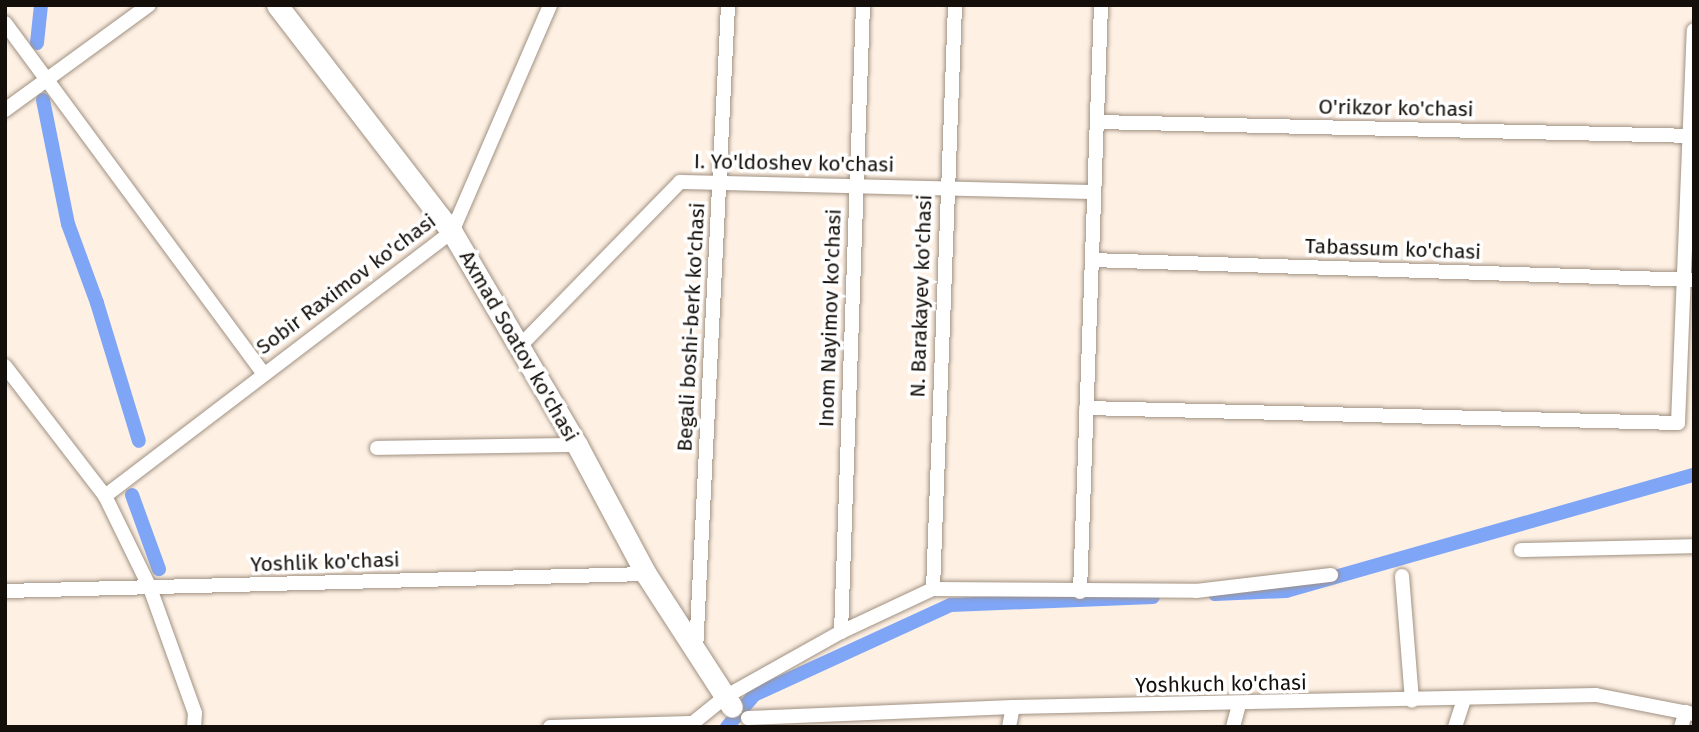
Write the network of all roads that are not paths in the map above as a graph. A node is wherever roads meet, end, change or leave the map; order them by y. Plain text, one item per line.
1 (149, 5) edge
2 (277, 5) edge
3 (550, 5) edge
4 (729, 5) edge
5 (863, 5) edge
6 (956, 5) edge
7 (1101, 5) edge
8 (5, 23) edge
9 (1694, 30) edge
10 (47, 79) junction
11 (5, 110) edge
12 (1097, 122) junction
13 (1691, 136) edge
14 (719, 183) junction
15 (855, 183) junction
16 (946, 186) junction
17 (1094, 192) junction
18 (452, 232) junction
19 (1092, 260) junction
20 (1689, 280) edge
21 (520, 346) junction
22 (5, 366) edge
23 (263, 373) junction
24 (1086, 408) junction
25 (577, 445) junction
26 (377, 448) dead end
27 (105, 496) junction
28 (1694, 546) edge
29 (1521, 550) dead end
30 (646, 574) junction
31 (1331, 575) dead end
32 (1402, 576) dead end
33 (150, 589) junction
34 (933, 589) junction
35 (5, 590) edge
36 (1080, 592) junction
37 (841, 632) junction
38 (696, 652) junction
39 (1464, 699) junction
40 (1412, 701) junction
41 (1239, 705) junction
42 (1013, 707) junction
43 (739, 712) edge
44 (1690, 713) edge
45 (689, 725) edge
46 (194, 727) edge
47 (550, 727) edge
48 (1009, 727) edge
49 (1233, 727) edge
50 (1455, 727) edge
51 (1681, 727) edge

1 - 10 street
2 - 18 street, Axmad Soatov ko'chasi
3 - 18 street, Sobir Raximov ko'chasi
4 - 14 street, Begali boshi-berk ko'chasi
5 - 15 street, Inom Nayimov ko'chasi
6 - 16 street, N. Barakayev ko'chasi
7 - 12 street
8 - 10 street
9 - 13 street
10 - 11 street
10 - 23 street
12 - 13 street, O'rikzor ko'chasi
12 - 17 street
13 - 20 street
14 - 15 street, I. Yo'ldoshev ko'chasi
14 - 21 street, I. Yo'ldoshev ko'chasi
14 - 38 street, Begali boshi-berk ko'chasi
15 - 16 street, I. Yo'ldoshev ko'chasi
15 - 37 street, Inom Nayimov ko'chasi
16 - 17 street, I. Yo'ldoshev ko'chasi
16 - 34 street, N. Barakayev ko'chasi
17 - 19 street
18 - 21 street, Axmad Soatov ko'chasi
18 - 23 street, Sobir Raximov ko'chasi
19 - 20 street, Tabassum ko'chasi
19 - 24 street
20 - 24 street
21 - 25 street, Axmad Soatov ko'chasi
22 - 27 street
23 - 27 street, Sobir Raximov ko'chasi
24 - 36 street
25 - 26 street
25 - 30 street, Axmad Soatov ko'chasi
27 - 33 street
28 - 29 street
30 - 33 street, Yoshlik ko'chasi
30 - 38 street, Axmad Soatov ko'chasi
31 - 36 street
32 - 40 street
33 - 35 street, Yoshlik ko'chasi
33 - 46 street
34 - 36 street
34 - 37 street
37 - 43 street
38 - 43 street, Axmad Soatov ko'chasi
39 - 40 street, Yoshkuch ko'chasi
39 - 44 street, Yoshkuch ko'chasi
39 - 50 street
40 - 41 street, Yoshkuch ko'chasi
41 - 42 street, Yoshkuch ko'chasi
41 - 49 street
42 - 43 street, Yoshkuch ko'chasi
42 - 48 street
43 - 45 street
44 - 51 street
45 - 47 street

